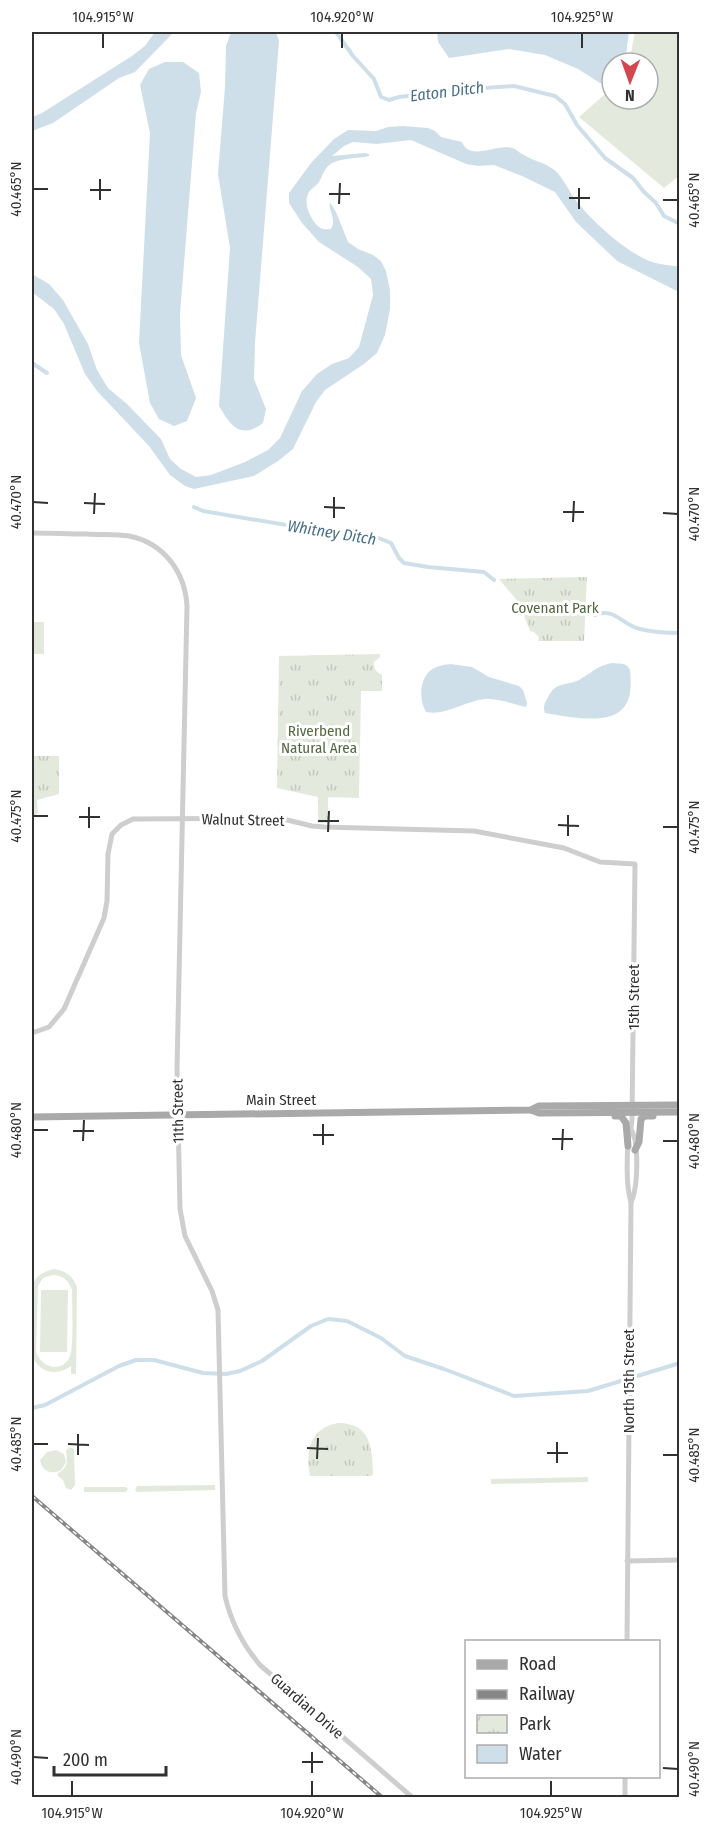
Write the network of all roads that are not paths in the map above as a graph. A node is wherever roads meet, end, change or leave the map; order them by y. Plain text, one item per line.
1 (32, 533) edge
2 (183, 819) junction
3 (635, 864) joint
4 (32, 1033) edge
5 (680, 1105) edge
6 (632, 1108) junction
7 (531, 1110) junction
8 (680, 1112) edge
9 (583, 1113) junction
10 (177, 1114) junction
11 (32, 1117) edge
12 (632, 1148) junction
13 (632, 1178) joint
14 (627, 1560) junction
15 (680, 1560) edge
16 (225, 1596) joint
17 (627, 1640) edge
18 (625, 1778) edge
19 (412, 1797) edge
20 (625, 1797) edge

1 - 2 street, 11th Street
2 - 3 street, Walnut Street
2 - 4 street, Walnut Street
2 - 10 street, 11th Street
3 - 6 street, 15th Street
5 - 6 main road, Main Street
6 - 7 main road, Main Street
6 - 8 main road, Main Street
6 - 9 main road, Main Street
6 - 12 street, 15th Street
7 - 9 main road, Main Street
7 - 10 main road, Main Street
8 - 12 main road
9 - 12 main road
10 - 11 main road, Main Street
10 - 16 street, 11th Street
12 - 13 street, 15th Street
13 - 14 street, North 15th Street
14 - 15 street
14 - 17 street, North 15th Street
16 - 19 street, Guardian Drive
18 - 20 street

